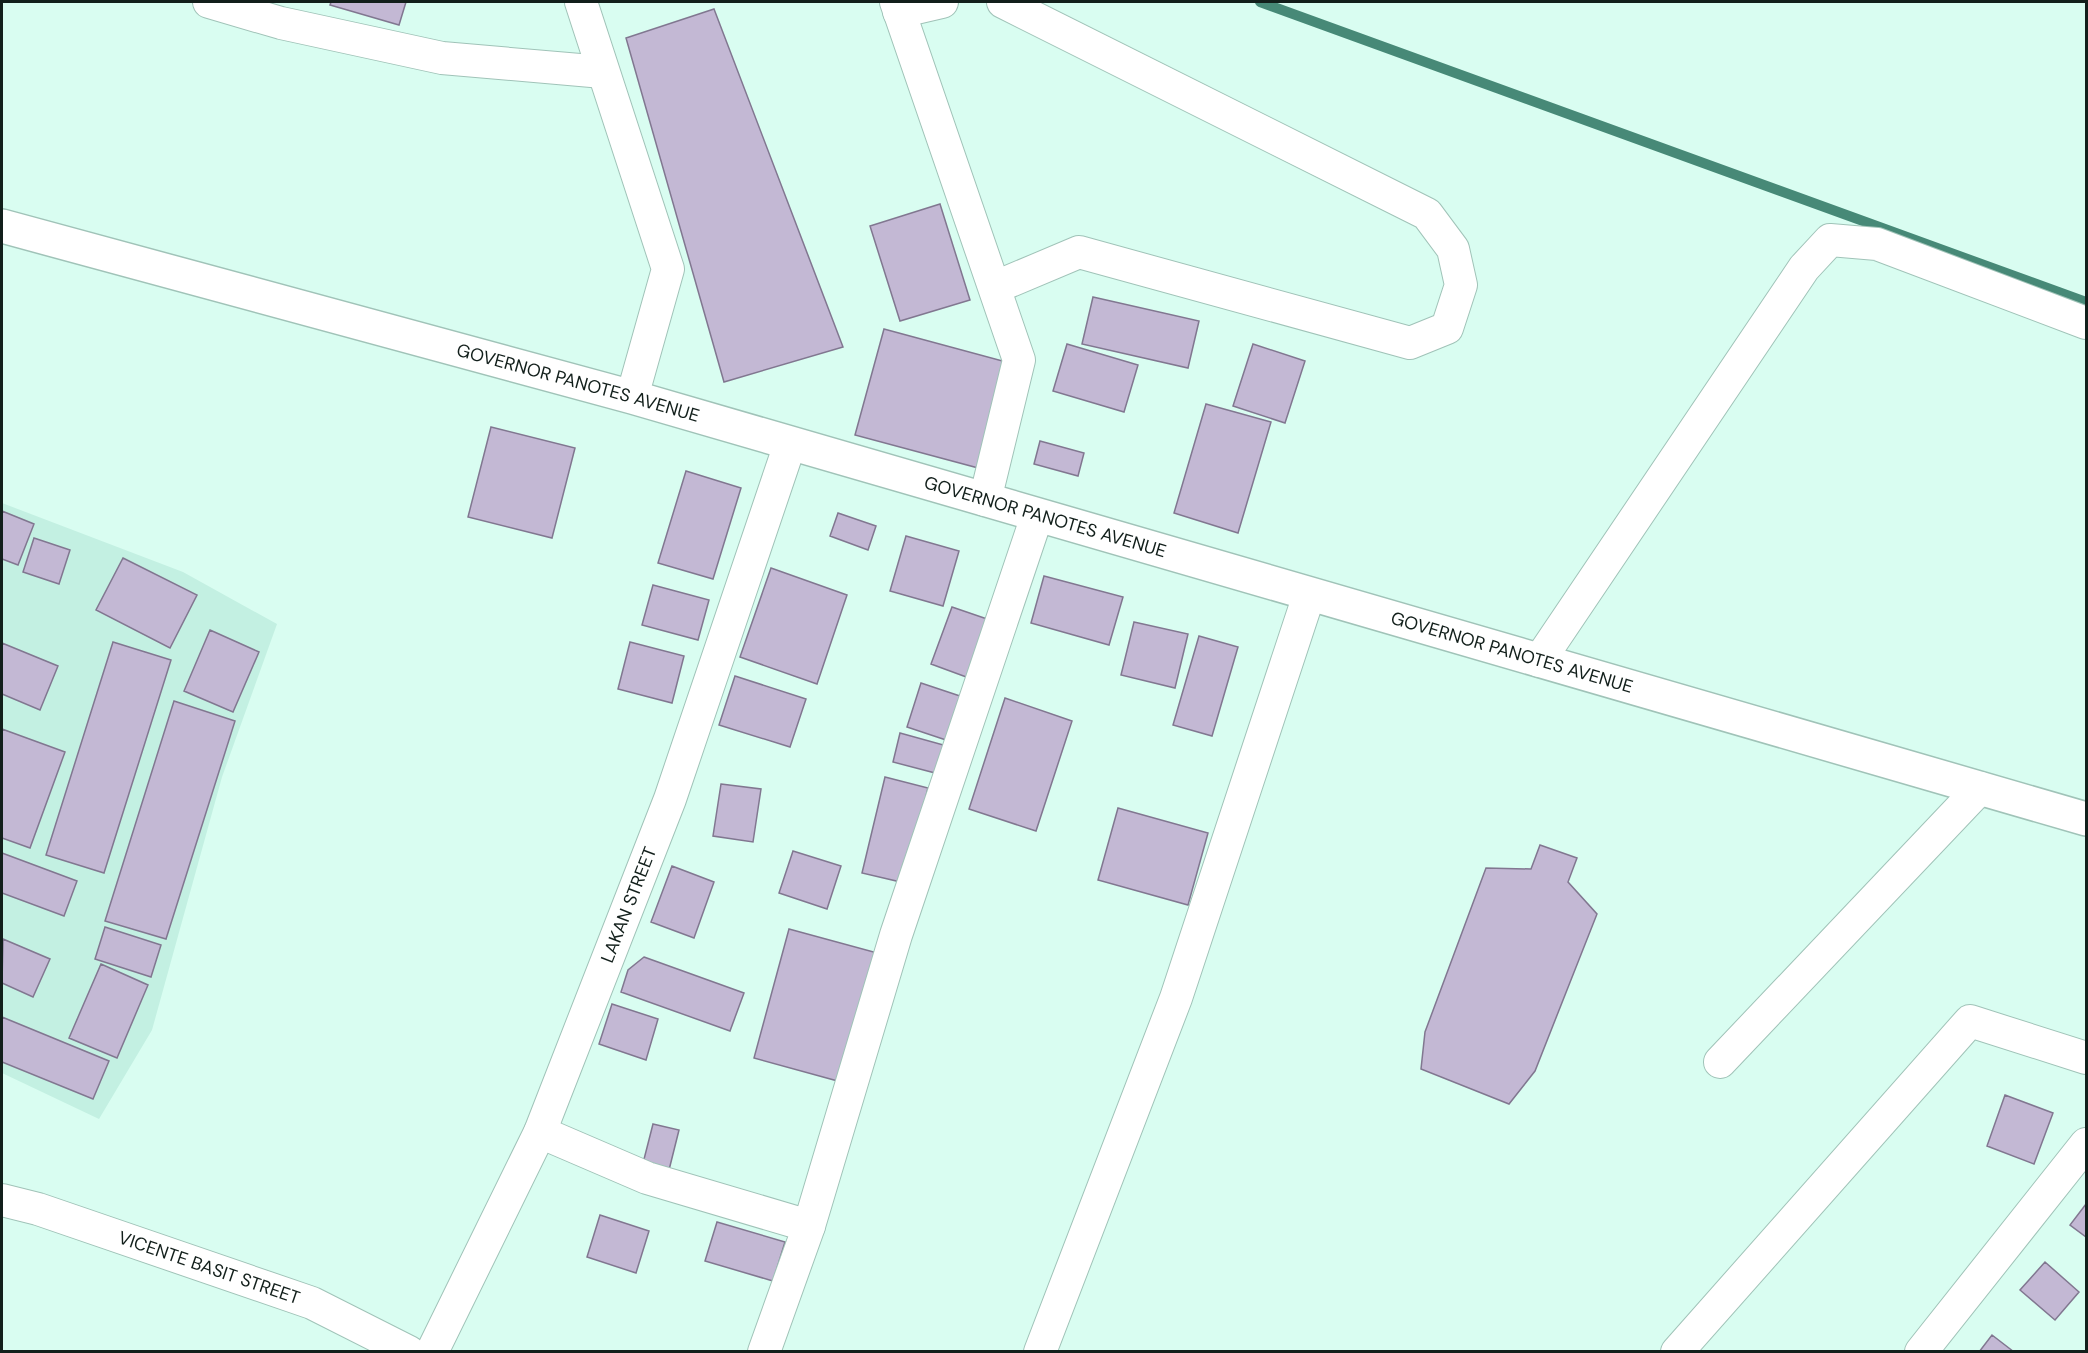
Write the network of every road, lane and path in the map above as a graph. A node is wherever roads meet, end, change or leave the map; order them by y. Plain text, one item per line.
1 (209, 2) edge
2 (581, 2) edge
3 (942, 2) edge
4 (1003, 2) edge
5 (897, 7) edge
6 (252, 8) edge
7 (603, 72) junction
8 (2, 226) edge
9 (996, 287) junction
10 (2086, 323) edge
11 (632, 397) junction
12 (790, 444) junction
13 (985, 500) junction
14 (1037, 516) junction
15 (1309, 595) junction
16 (1539, 661) junction
17 (1980, 788) junction
18 (2086, 819) edge
19 (2086, 1058) edge
20 (1720, 1062) dead end
21 (540, 1132) junction
22 (2086, 1144) edge
23 (2, 1200) edge
24 (809, 1226) junction
25 (409, 1352) edge
26 (432, 1352) edge
27 (764, 1352) edge
28 (1040, 1352) edge
29 (1677, 1352) edge
30 (1921, 1352) edge

1 - 6 street
2 - 7 street
3 - 5 street
4 - 9 street
5 - 9 street
6 - 7 street
7 - 11 street
8 - 11 main road, GOVERNOR PANOTES AVENUE
9 - 13 street
10 - 16 street
11 - 12 main road, GOVERNOR PANOTES AVENUE
12 - 13 main road, GOVERNOR PANOTES AVENUE
12 - 21 street, LAKAN STREET
13 - 14 main road, GOVERNOR PANOTES AVENUE
14 - 15 main road, GOVERNOR PANOTES AVENUE
14 - 24 street
15 - 16 main road, GOVERNOR PANOTES AVENUE
15 - 28 street
16 - 17 main road, GOVERNOR PANOTES AVENUE
17 - 18 main road, GOVERNOR PANOTES AVENUE
17 - 20 street
19 - 29 street
21 - 24 street
21 - 26 street, LAKAN STREET
22 - 30 street
23 - 25 street, VICENTE BASIT STREET
24 - 27 street

